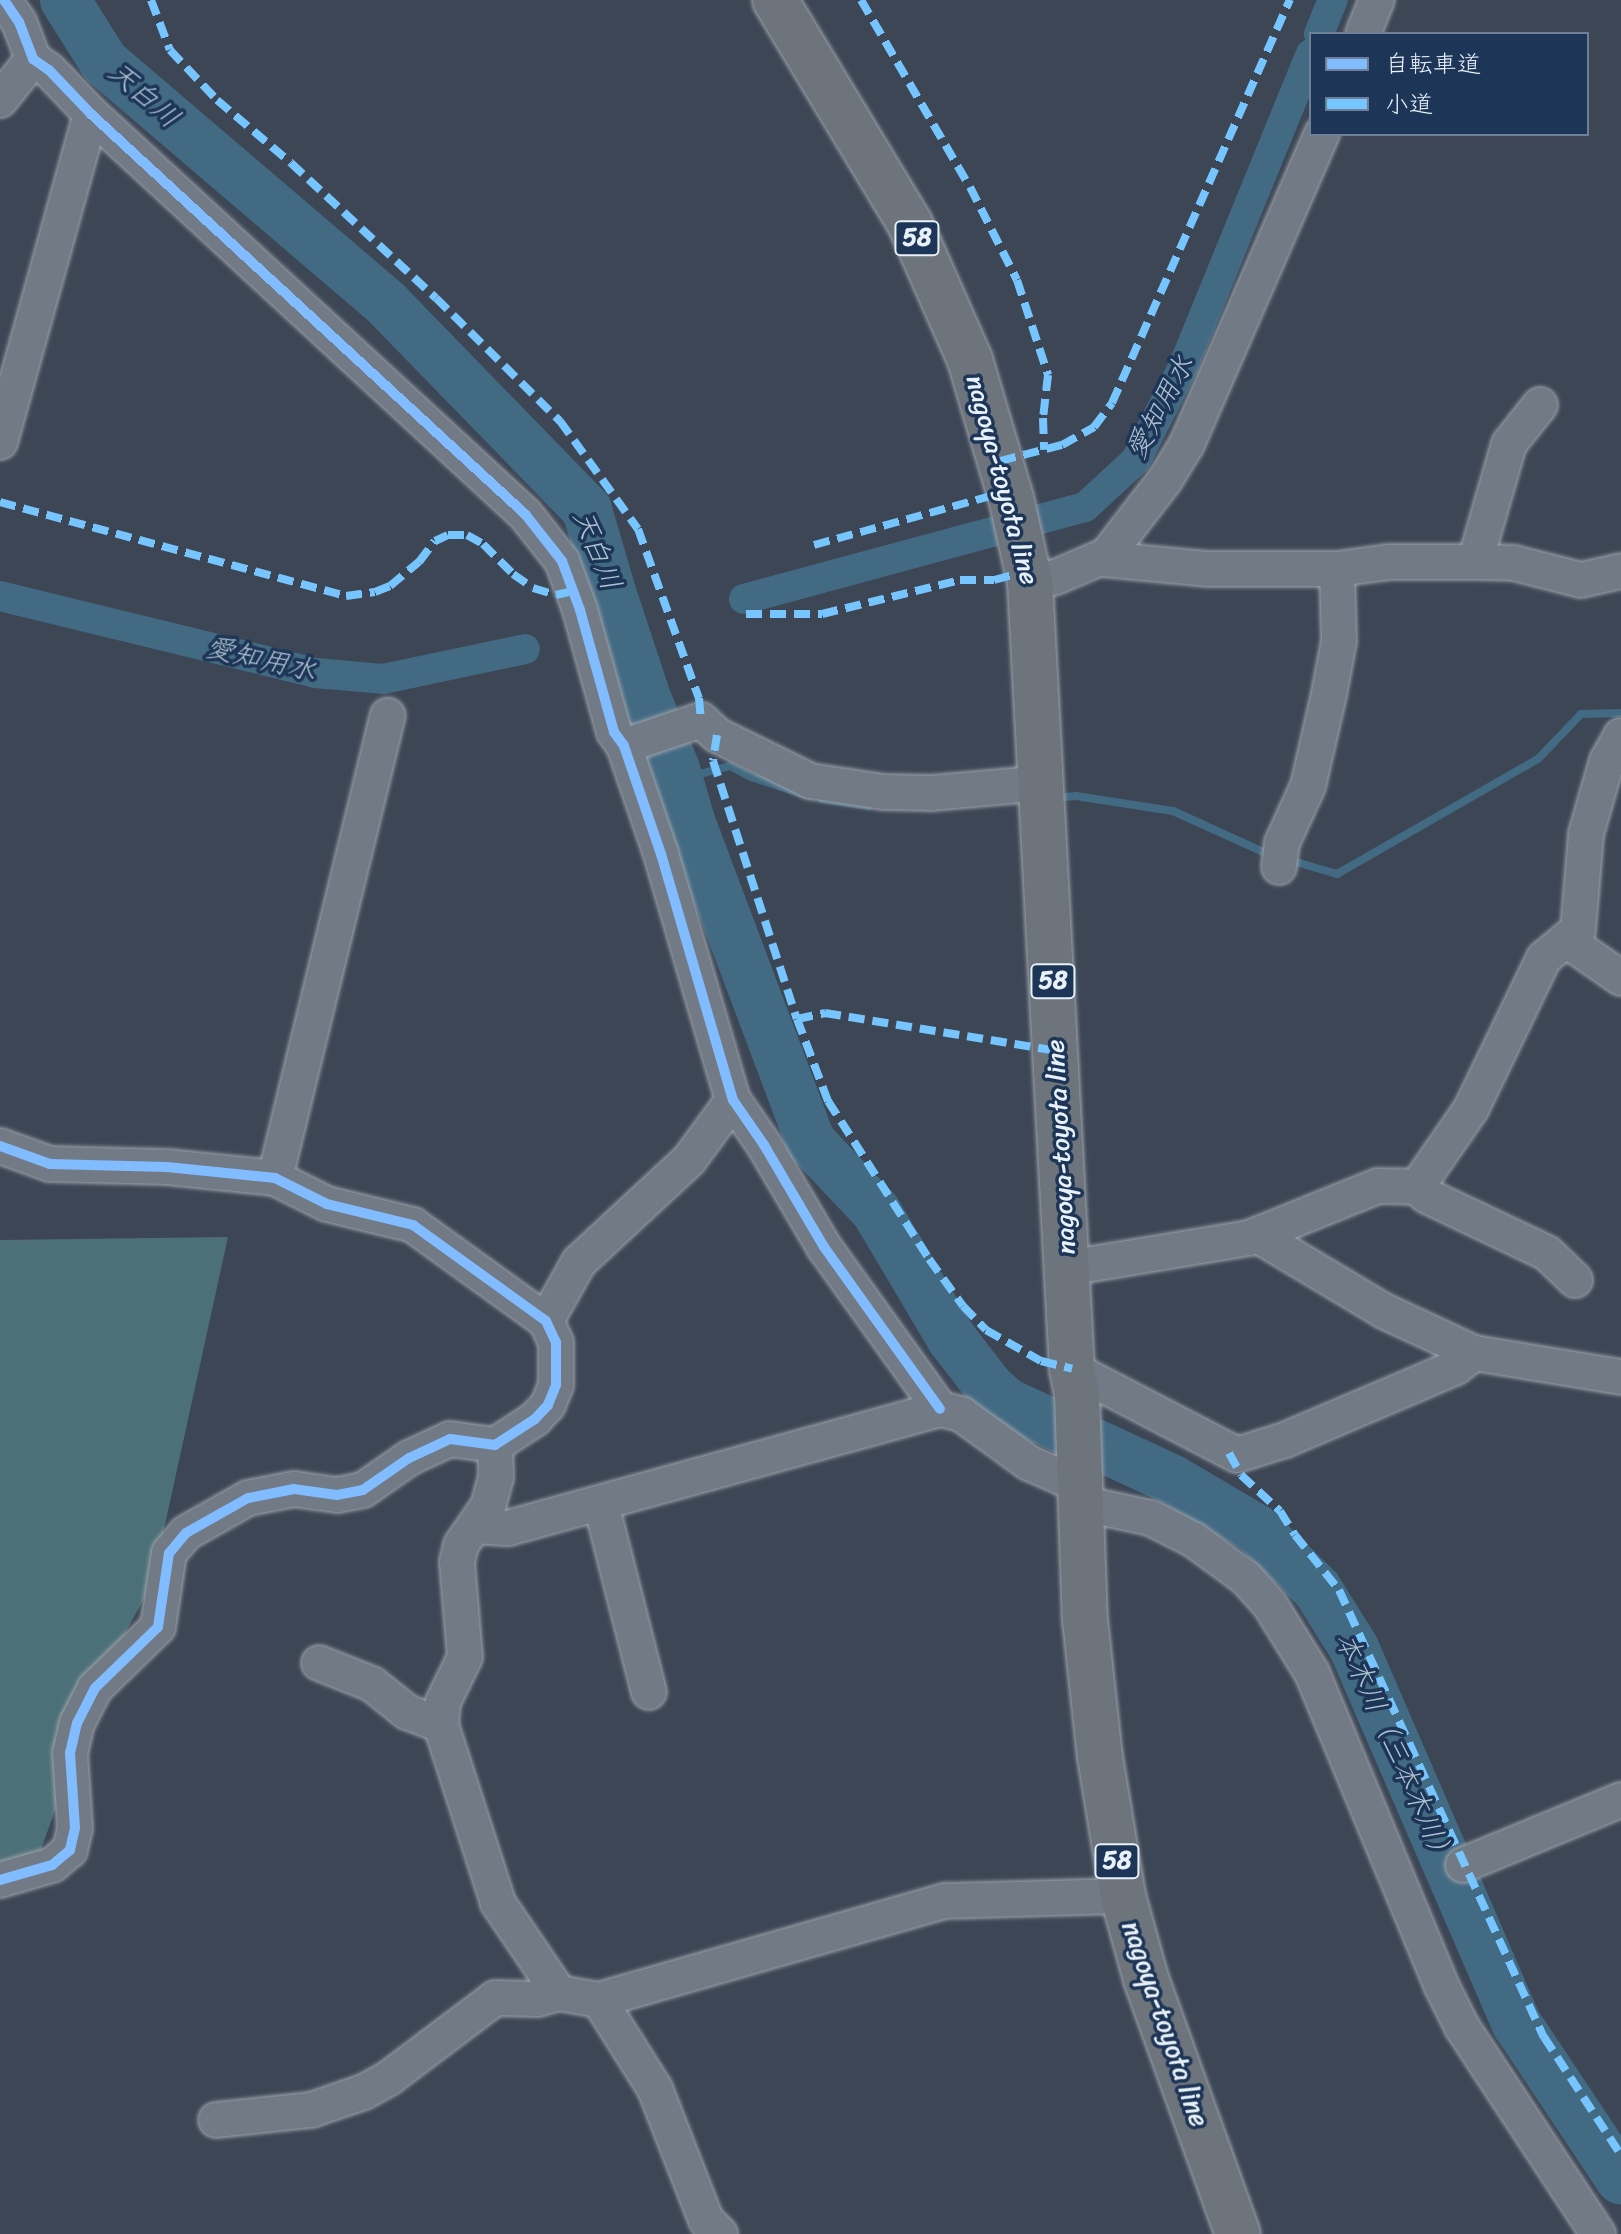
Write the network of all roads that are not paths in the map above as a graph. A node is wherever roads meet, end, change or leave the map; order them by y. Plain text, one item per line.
1 (4, 0) edge
2 (775, 0) edge
3 (1377, 0) edge
4 (1364, 32) edge
5 (33, 59) junction
6 (0, 100) edge
7 (91, 114) junction
8 (1321, 136) edge
9 (1540, 405) dead end
10 (0, 442) edge
11 (1107, 555) junction
12 (1475, 562) junction
13 (1337, 569) junction
14 (1621, 571) edge
15 (1029, 574) junction
16 (388, 716) dead end
17 (1621, 736) edge
18 (624, 746) junction
19 (1043, 783) junction
20 (1279, 867) dead end
21 (1566, 940) junction
22 (1621, 978) edge
23 (733, 1100) junction
24 (0, 1146) edge
25 (275, 1178) junction
26 (1417, 1187) junction
27 (1257, 1235) junction
28 (1068, 1268) junction
29 (1575, 1280) dead end
30 (546, 1321) junction
31 (1474, 1353) junction
32 (1621, 1377) edge
33 (1075, 1382) junction
34 (940, 1409) junction
35 (495, 1445) junction
36 (1079, 1486) junction
37 (601, 1504) junction
38 (476, 1526) junction
39 (319, 1663) dead end
40 (649, 1692) dead end
41 (441, 1725) junction
42 (1621, 1800) edge
43 (1463, 1865) dead end
44 (0, 1880) edge
45 (1123, 1896) junction
46 (559, 1993) junction
47 (599, 2000) junction
48 (216, 2120) dead end
49 (720, 2234) edge
50 (1238, 2234) edge
51 (1598, 2234) edge

1 - 5 street
2 - 15 main road, nagoya-toyota line / 58
3 - 4 street
5 - 6 street
5 - 7 street
7 - 10 street
7 - 18 street
8 - 11 street
9 - 12 street
11 - 13 street
11 - 15 street
12 - 13 street
12 - 14 street
13 - 20 street
15 - 19 main road, nagoya-toyota line / 58
16 - 25 street
17 - 21 street
18 - 19 street
18 - 23 street
19 - 28 main road, nagoya-toyota line / 58
21 - 22 street
21 - 26 street
23 - 30 street
23 - 34 street
24 - 25 street
25 - 30 street
26 - 27 street
26 - 29 street
27 - 28 street
27 - 31 street
28 - 33 main road, nagoya-toyota line / 58
30 - 35 street
31 - 32 street
31 - 33 street
33 - 36 main road, nagoya-toyota line / 58
34 - 36 street
34 - 37 street
35 - 38 street
35 - 44 street
36 - 45 main road, nagoya-toyota line / 58
36 - 51 street
37 - 38 street
37 - 40 street
38 - 41 street
39 - 41 street
41 - 46 street
42 - 43 street
45 - 47 street
45 - 50 main road, nagoya-toyota line / 58
46 - 47 street
46 - 48 street
47 - 49 street

